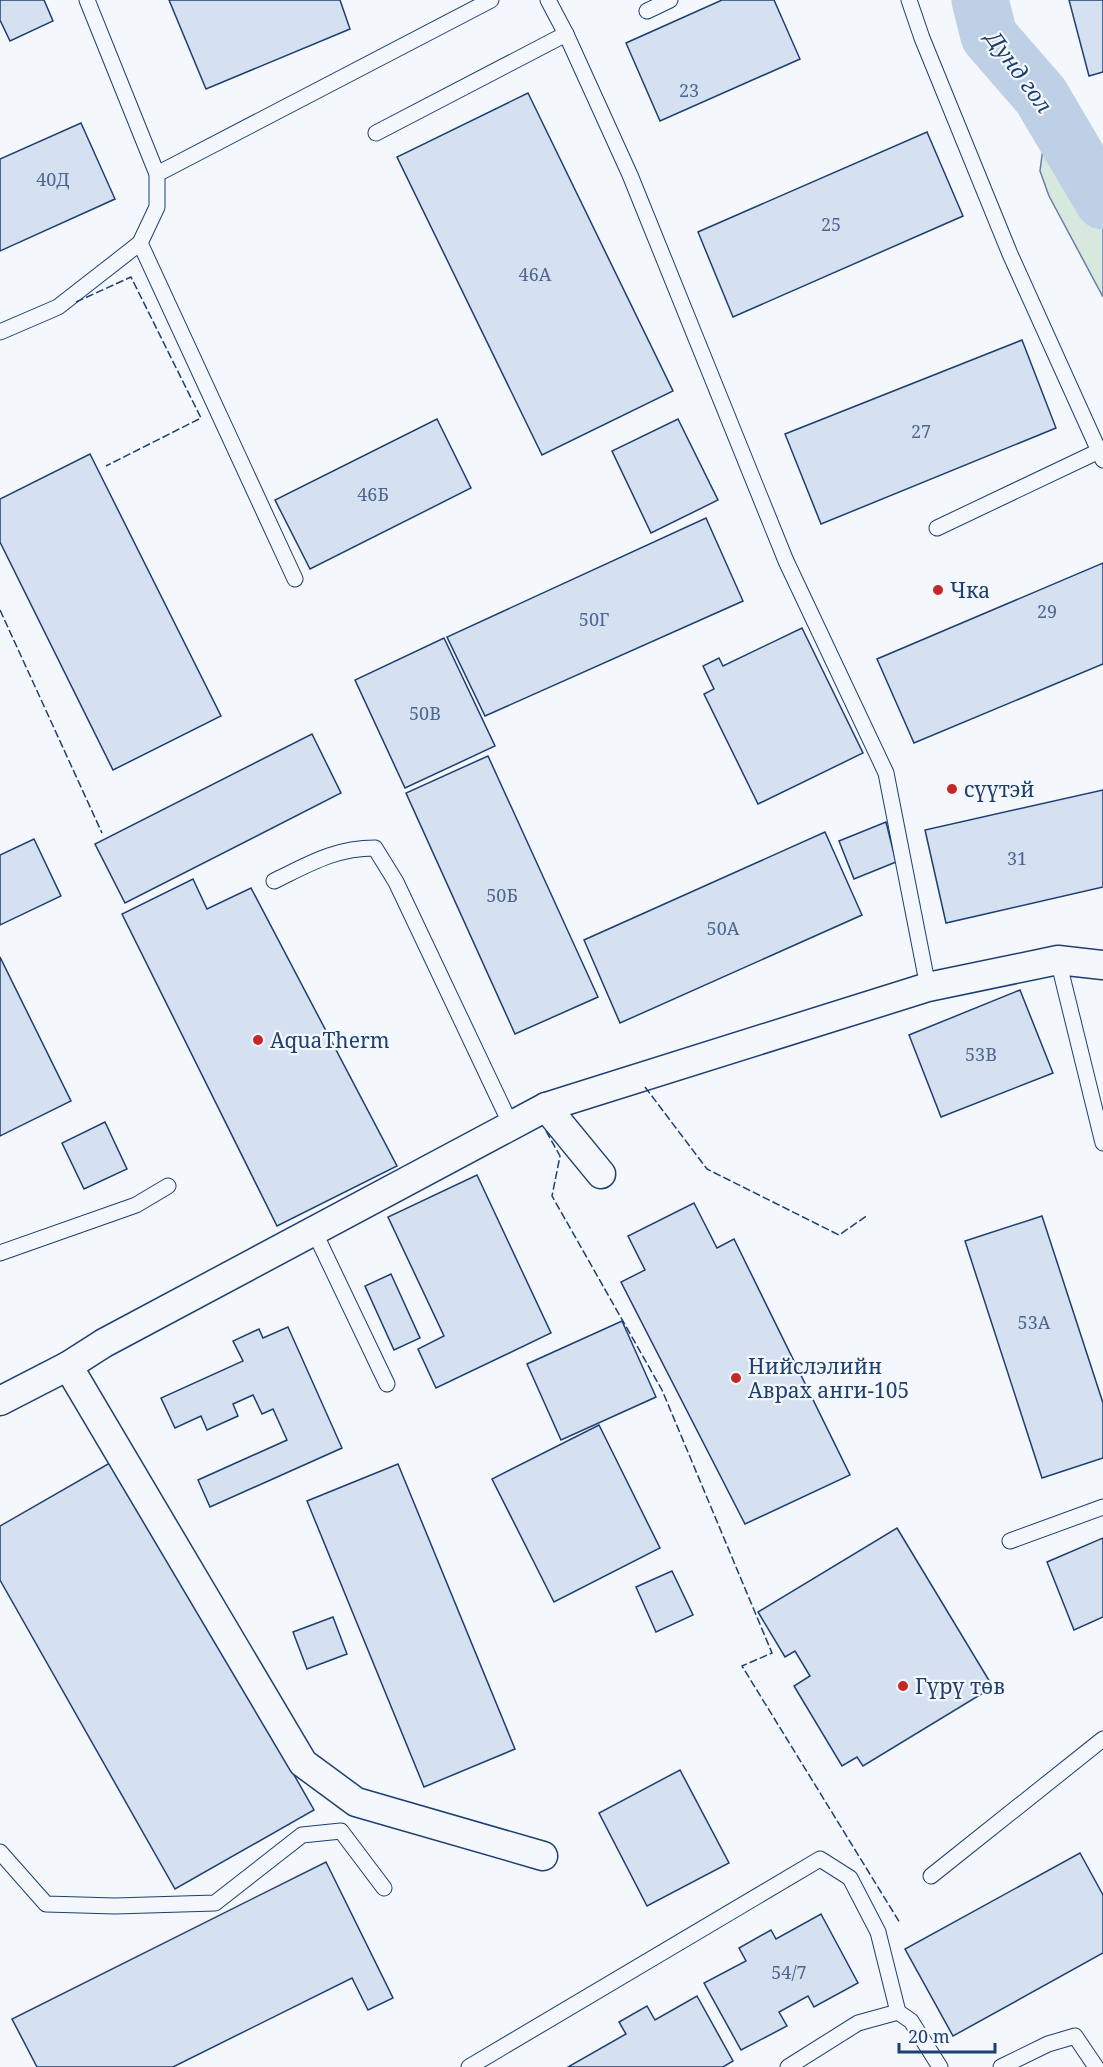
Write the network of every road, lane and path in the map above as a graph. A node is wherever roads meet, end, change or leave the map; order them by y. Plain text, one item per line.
1 (87, 0) edge
2 (491, 0) edge
3 (548, 0) edge
4 (670, 0) edge
5 (909, 0) edge
6 (647, 11) dead end
7 (566, 34) junction
8 (376, 133) dead end
9 (157, 174) junction
10 (140, 243) junction
11 (0, 332) edge
12 (1101, 455) edge
13 (937, 528) dead end
14 (295, 579) dead end
15 (274, 881) dead end
16 (1058, 960) junction
17 (1103, 965) edge
18 (928, 987) junction
19 (546, 1107) junction
20 (511, 1125) junction
21 (1103, 1143) edge
22 (601, 1174) dead end
23 (168, 1186) dead end
24 (314, 1231) junction
25 (0, 1253) edge
26 (68, 1366) junction
27 (387, 1384) dead end
28 (0, 1401) edge
29 (1103, 1507) edge
30 (1010, 1541) dead end
31 (1103, 1739) edge
32 (0, 1852) edge
33 (543, 1856) dead end
34 (931, 1876) dead end
35 (384, 1888) dead end
36 (898, 2012) junction
37 (469, 2067) edge
38 (788, 2067) edge
39 (940, 2067) edge
40 (1001, 2067) edge
41 (1095, 2067) edge

1 - 9 lane
2 - 9 lane
3 - 7 lane
4 - 6 lane
5 - 12 lane
7 - 8 lane
7 - 18 lane
9 - 10 lane
10 - 11 lane
10 - 14 lane
12 - 13 lane
15 - 20 lane
16 - 17 street
16 - 18 street
16 - 21 lane
18 - 19 street
19 - 20 street
19 - 22 street
20 - 24 street
23 - 25 lane
24 - 26 street
24 - 27 lane
26 - 28 street
26 - 33 street
29 - 30 lane
31 - 34 lane
32 - 35 lane
36 - 37 lane
36 - 38 lane
36 - 39 lane
40 - 41 lane

